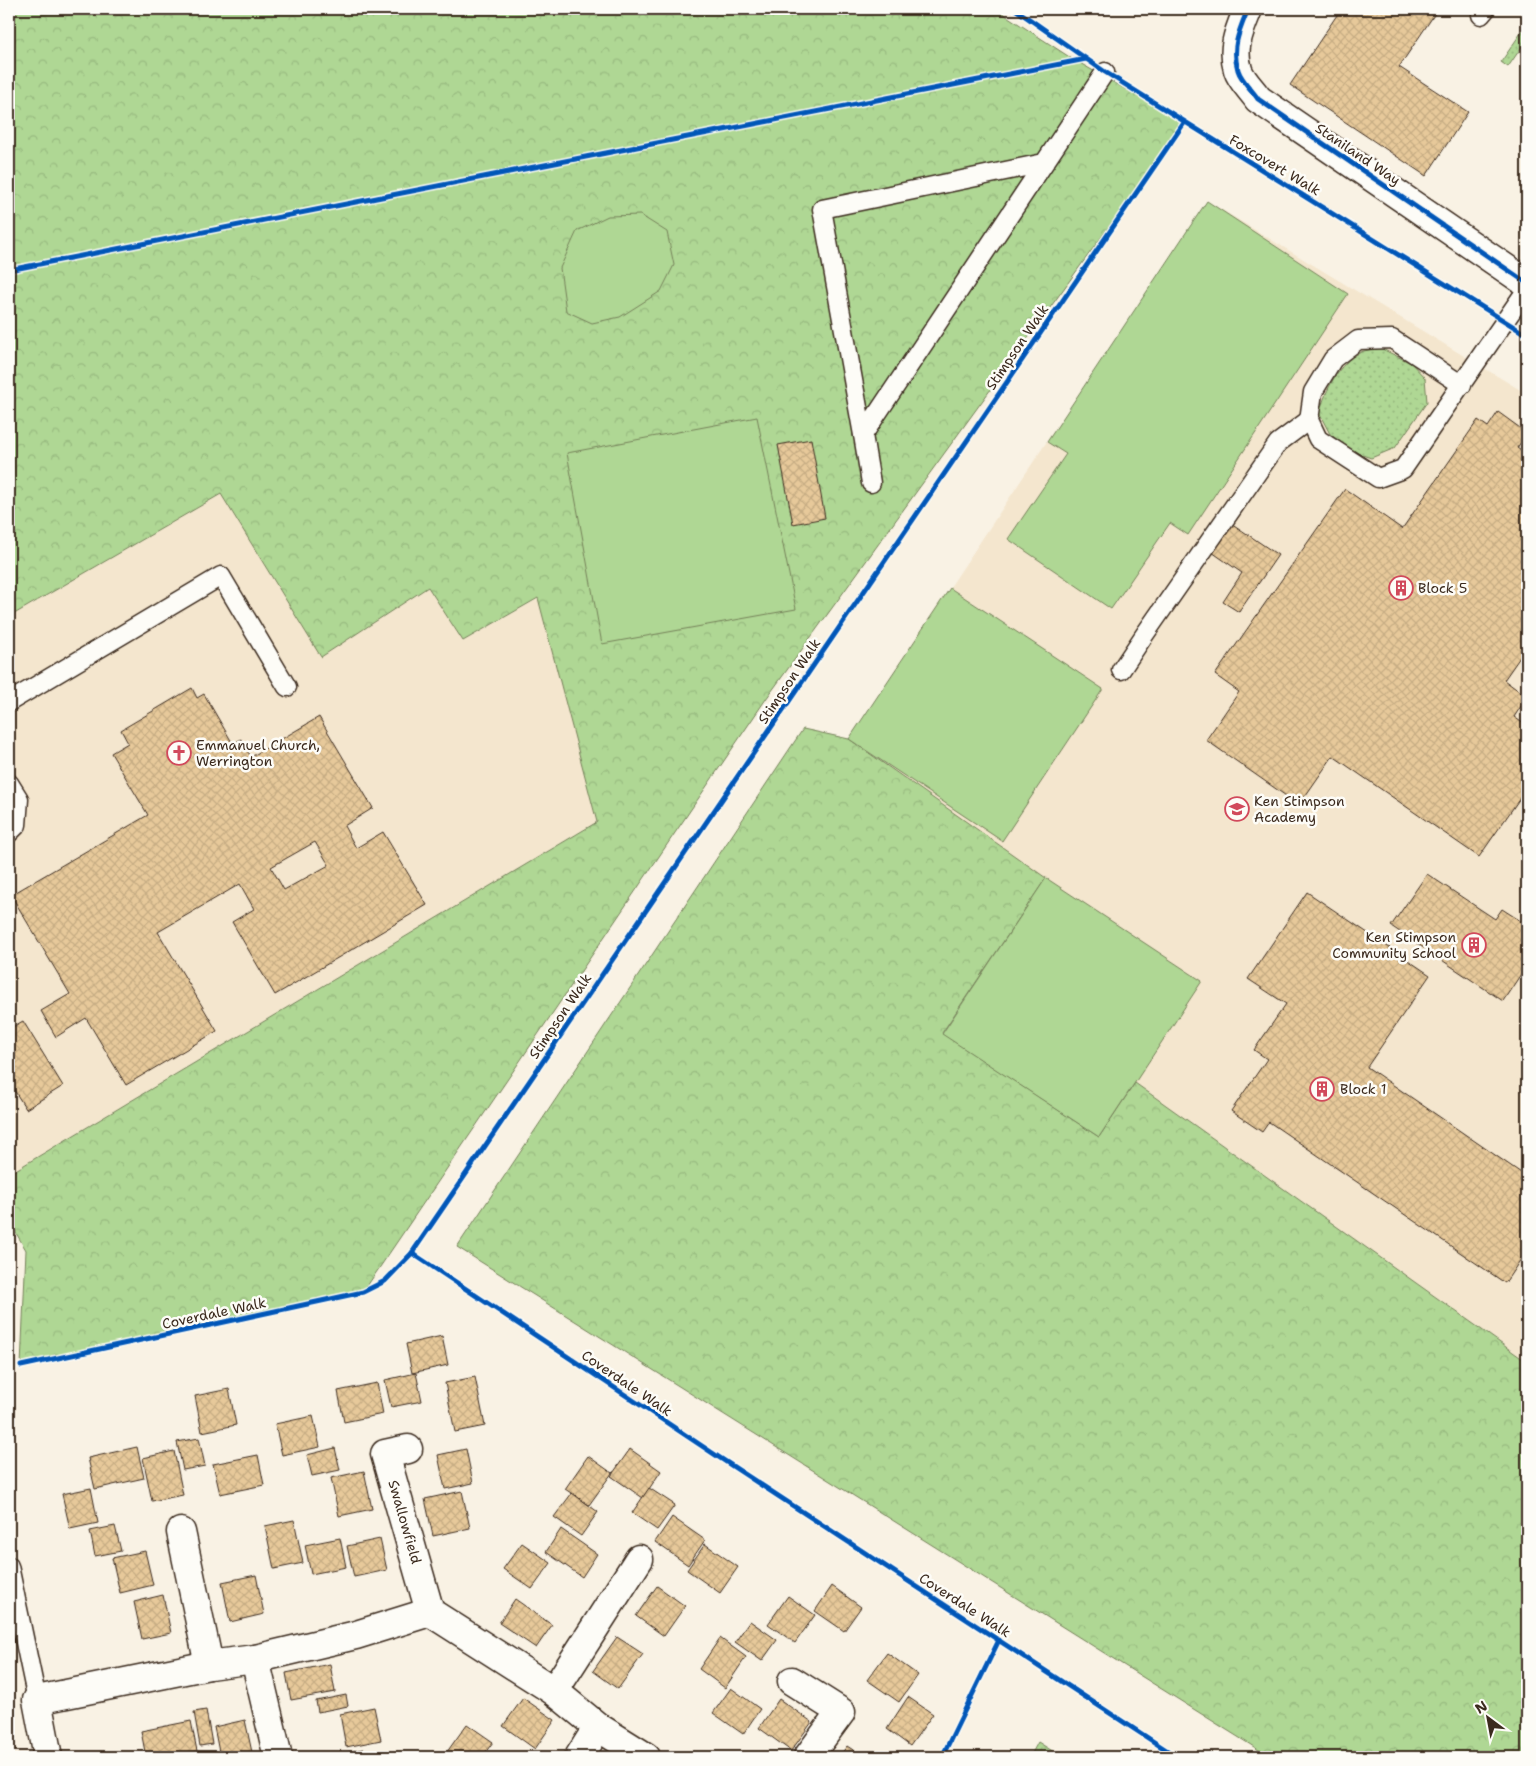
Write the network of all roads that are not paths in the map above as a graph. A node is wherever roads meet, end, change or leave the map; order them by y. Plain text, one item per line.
1 (1248, 9) edge
2 (1105, 72) dead end
3 (1044, 163) junction
4 (1527, 283) edge
5 (1527, 289) edge
6 (1462, 385) junction
7 (1309, 420) junction
8 (863, 435) junction
9 (872, 483) dead end
10 (1121, 670) dead end
11 (287, 686) dead end
12 (9, 702) edge
13 (9, 783) edge
14 (9, 833) edge
15 (408, 1448) dead end
16 (181, 1532) dead end
17 (639, 1559) dead end
18 (9, 1566) edge
19 (430, 1612) junction
20 (255, 1659) junction
21 (210, 1665) junction
22 (792, 1681) dead end
23 (554, 1691) junction
24 (37, 1700) junction
25 (598, 1727) junction
26 (48, 1757) edge
27 (278, 1757) edge
28 (579, 1757) edge
29 (646, 1757) edge
30 (808, 1757) edge

1 - 4 street, Staniland Way
2 - 3 lane
3 - 8 lane
3 - 8 lane
5 - 6 lane
6 - 7 lane
6 - 7 lane
7 - 10 lane
8 - 9 lane
11 - 12 lane
13 - 14 lane
15 - 19 street, Swallowfield
16 - 21 street
17 - 23 street
18 - 24 lane
19 - 20 street
19 - 23 street
20 - 21 street
20 - 27 street
21 - 24 street
22 - 30 street
23 - 25 street
24 - 26 street
25 - 28 street
25 - 29 street

